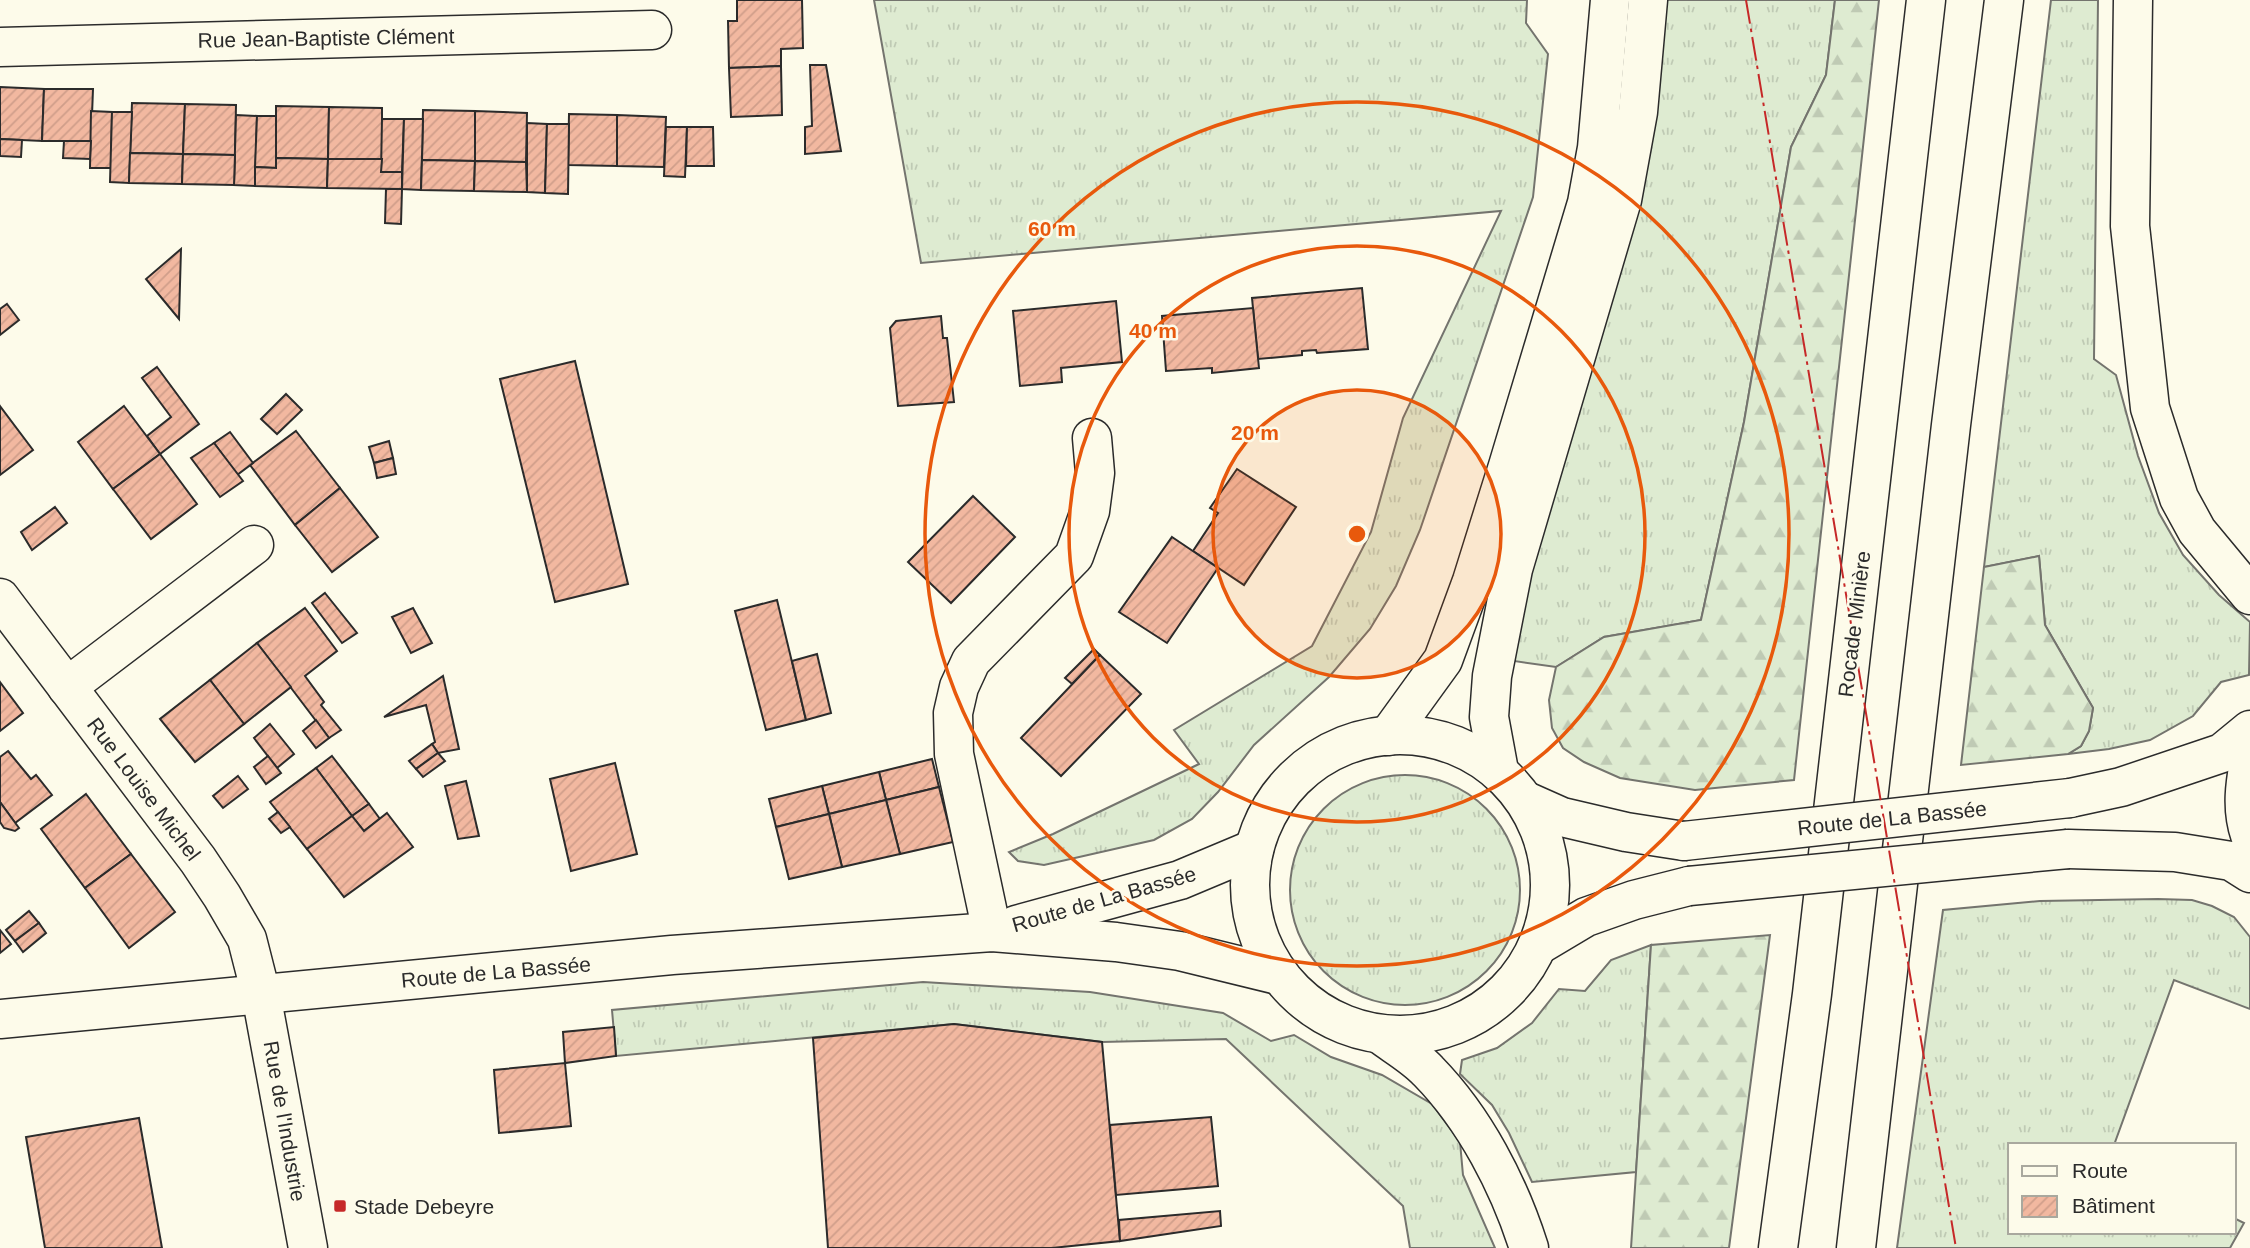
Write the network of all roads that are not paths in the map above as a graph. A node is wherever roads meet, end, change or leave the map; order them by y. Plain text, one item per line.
1 (1610, 0) edge
2 (1648, 0) edge
3 (1926, 0) edge
4 (2004, 0) edge
5 (2133, 0) edge
6 (652, 30) dead end
7 (0, 47) edge
8 (1092, 438) dead end
9 (254, 545) dead end
10 (2250, 595) edge
11 (0, 598) edge
12 (67, 687) junction
13 (2250, 730) edge
14 (1388, 736) junction
15 (2250, 757) edge
16 (1499, 771) junction
17 (1526, 801) junction
18 (2250, 835) edge
19 (1254, 849) junction
20 (2250, 873) edge
21 (992, 932) junction
22 (1539, 945) junction
23 (1278, 975) junction
24 (261, 994) junction
25 (0, 1019) edge
26 (1381, 1035) junction
27 (308, 1248) edge
28 (1529, 1248) edge
29 (1778, 1248) edge
30 (1856, 1248) edge

1 - 14 main road
2 - 16 main road
3 - 29 main road, Rocade Minière
4 - 30 main road
5 - 10 main road
6 - 7 main road, Rue Jean-Baptiste Clément
8 - 21 main road
9 - 12 main road
11 - 12 main road, Rue Louise Michel
12 - 24 main road, Rue Louise Michel
13 - 17 main road, Route de La Bassée, bridge
14 - 16 main road
14 - 19 main road
15 - 18 main road
16 - 17 main road
17 - 22 main road
19 - 21 main road, Route de La Bassée
19 - 23 main road
20 - 22 main road, bridge
21 - 23 main road, Route de La Bassée
21 - 24 main road, Route de La Bassée
22 - 26 main road
23 - 26 main road
24 - 25 main road, Route de La Bassée
24 - 27 main road, Rue de l'Industrie
26 - 28 main road

